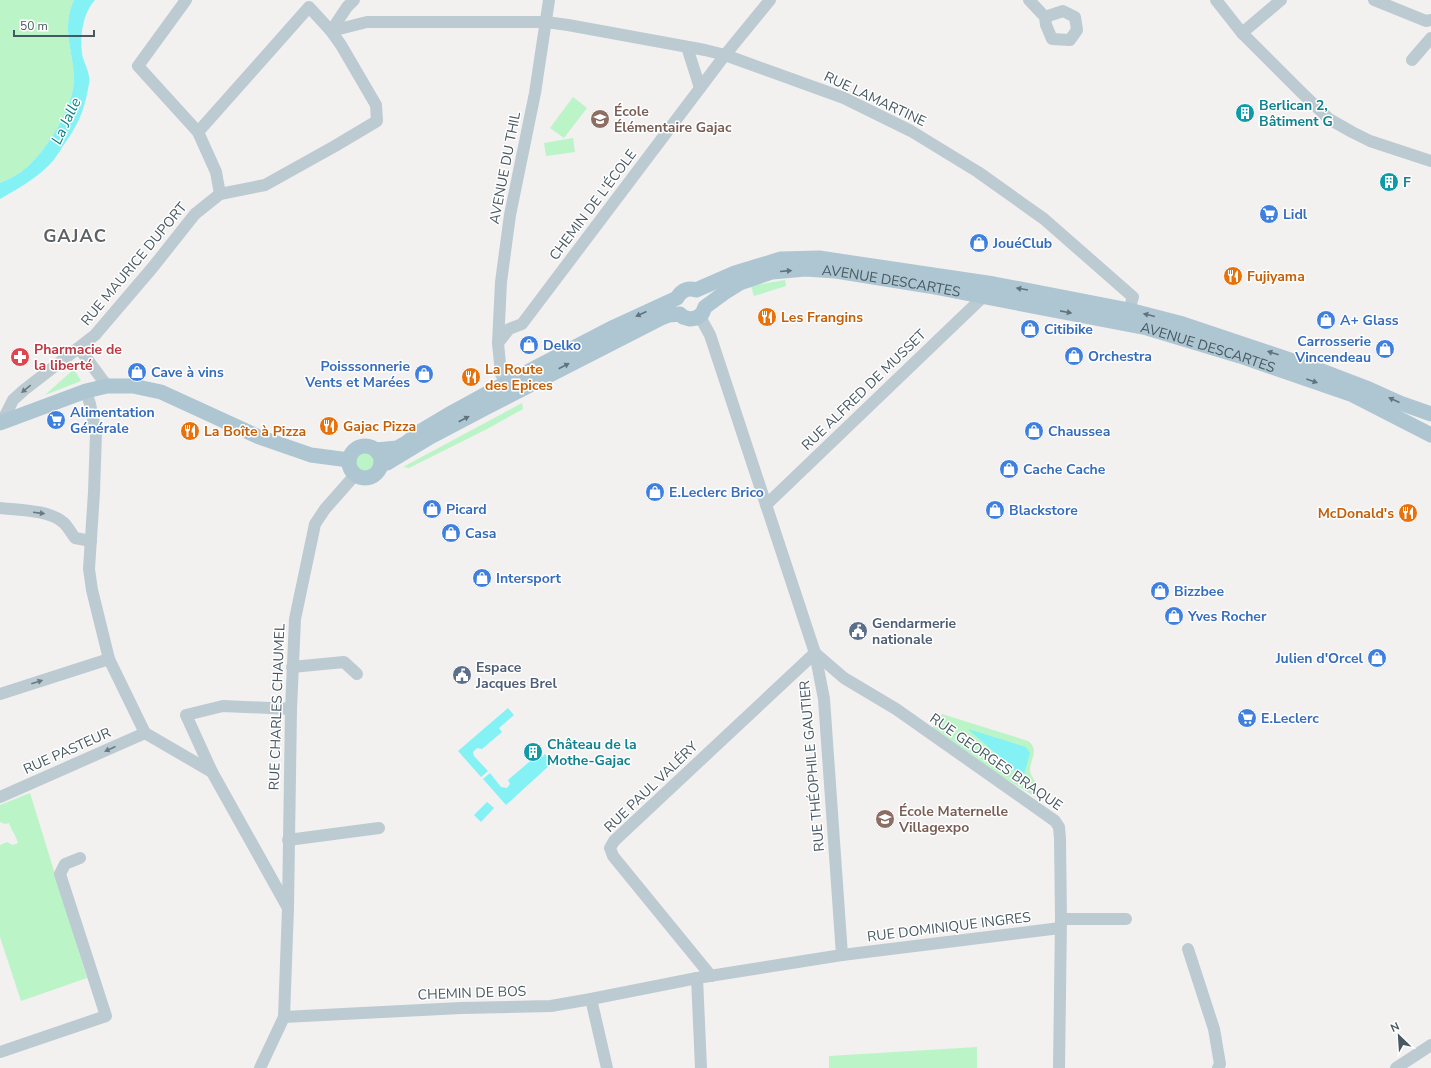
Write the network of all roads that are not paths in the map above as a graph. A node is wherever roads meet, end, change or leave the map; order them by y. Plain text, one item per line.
1 (186, 0) edge
2 (354, 0) edge
3 (549, 0) edge
4 (770, 0) edge
5 (1029, 0) edge
6 (1216, 0) edge
7 (1281, 0) edge
8 (1374, 0) edge
9 (307, 4) edge
10 (1045, 17) dead end
11 (1431, 20) edge
12 (546, 22) junction
13 (331, 31) junction
14 (1242, 33) junction
15 (1431, 38) edge
16 (687, 47) junction
17 (725, 55) junction
18 (1412, 60) dead end
19 (700, 88) junction
20 (198, 132) junction
21 (1431, 160) edge
22 (220, 194) junction
23 (696, 290) junction
24 (984, 296) junction
25 (677, 298) junction
26 (1129, 310) junction
27 (702, 311) junction
28 (680, 314) junction
29 (498, 343) junction
30 (79, 348) junction
31 (108, 386) junction
32 (508, 389) junction
33 (86, 391) junction
34 (1431, 414) edge
35 (1, 422) edge
36 (1431, 435) edge
37 (376, 450) junction
38 (349, 460) junction
39 (381, 465) junction
40 (355, 475) junction
41 (766, 505) junction
42 (0, 508) edge
43 (91, 541) junction
44 (814, 653) junction
45 (109, 659) junction
46 (292, 667) junction
47 (357, 674) dead end
48 (0, 694) edge
49 (291, 709) junction
50 (145, 733) junction
51 (212, 772) junction
52 (0, 797) edge
53 (379, 828) dead end
54 (288, 840) junction
55 (80, 858) dead end
56 (288, 908) junction
57 (1126, 919) dead end
58 (1060, 923) junction
59 (1188, 949) dead end
60 (842, 955) junction
61 (711, 976) junction
62 (696, 978) junction
63 (591, 999) junction
64 (284, 1017) junction
65 (1431, 1046) edge
66 (0, 1052) edge
67 (260, 1068) edge
68 (607, 1068) edge
69 (701, 1068) edge
70 (1059, 1068) edge
71 (1218, 1068) edge
72 (1396, 1068) edge

1 - 20 street
2 - 13 street
3 - 12 street, AVENUE DU THIL
4 - 17 street, CHEMIN DE L'ÉCOLE
5 - 10 street
6 - 14 street
7 - 14 street
8 - 11 street
9 - 13 street
9 - 20 street
12 - 13 street
12 - 16 street, RUE LAMARTINE
12 - 29 street, AVENUE DU THIL
13 - 22 street, RUE MAURICE DUPORT
14 - 21 street
15 - 18 street
16 - 17 street, RUE LAMARTINE
16 - 19 street
17 - 19 street, CHEMIN DE L'ÉCOLE
17 - 26 street, RUE LAMARTINE
19 - 29 street, CHEMIN DE L'ÉCOLE
20 - 22 street
22 - 30 street, RUE MAURICE DUPORT
23 - 25 main road, AVENUE DESCARTES
26 -> 23 main road, AVENUE DESCARTES
23 - 27 main road
27 -> 24 main road, AVENUE DESCARTES
24 -> 36 main road, AVENUE DESCARTES
24 - 41 street, RUE ALFRED DE MUSSET
25 - 28 main road
25 -> 32 main road, AVENUE DESCARTES
34 -> 26 main road, AVENUE DESCARTES
27 - 28 main road, AVENUE DESCARTES
27 - 41 street, RUE THÉOPHILE GAUTIER
32 -> 28 main road, AVENUE DESCARTES
29 - 32 street
30 - 31 street
30 -> 35 street, RUE MAURICE DUPORT
31 - 33 main road
31 - 38 main road
32 - 37 main road, AVENUE DESCARTES
39 -> 32 main road, AVENUE DESCARTES
33 - 35 main road
33 - 43 street
37 - 38 main road
37 - 39 main road
38 - 40 main road
39 - 40 main road
40 - 46 street, RUE CHARLES CHAUMEL
41 - 44 street, RUE THÉOPHILE GAUTIER
42 -> 43 street
43 - 45 street
44 - 58 street, RUE GEORGES BRAQUE
44 - 60 street, RUE THÉOPHILE GAUTIER
44 - 61 street, RUE PAUL VALÉRY
48 -> 45 street
45 - 50 street
46 - 47 street
46 - 49 street, RUE CHARLES CHAUMEL
49 - 51 street
49 - 54 street, RUE CHARLES CHAUMEL
50 - 51 street
50 -> 52 street, RUE PASTEUR
51 - 56 street
53 - 54 street
54 - 56 street, RUE CHARLES CHAUMEL
55 - 66 street
56 - 64 street, RUE CHARLES CHAUMEL
57 - 58 street, RUE DOMINIQUE INGRES
58 - 60 street, RUE DOMINIQUE INGRES
58 - 70 street, RUE GEORGES BRAQUE
59 - 71 street
60 - 61 street
61 - 62 street
62 - 63 street
62 - 69 street
63 - 64 street, CHEMIN DE BOS
63 - 68 street
64 - 67 street
65 - 72 street

